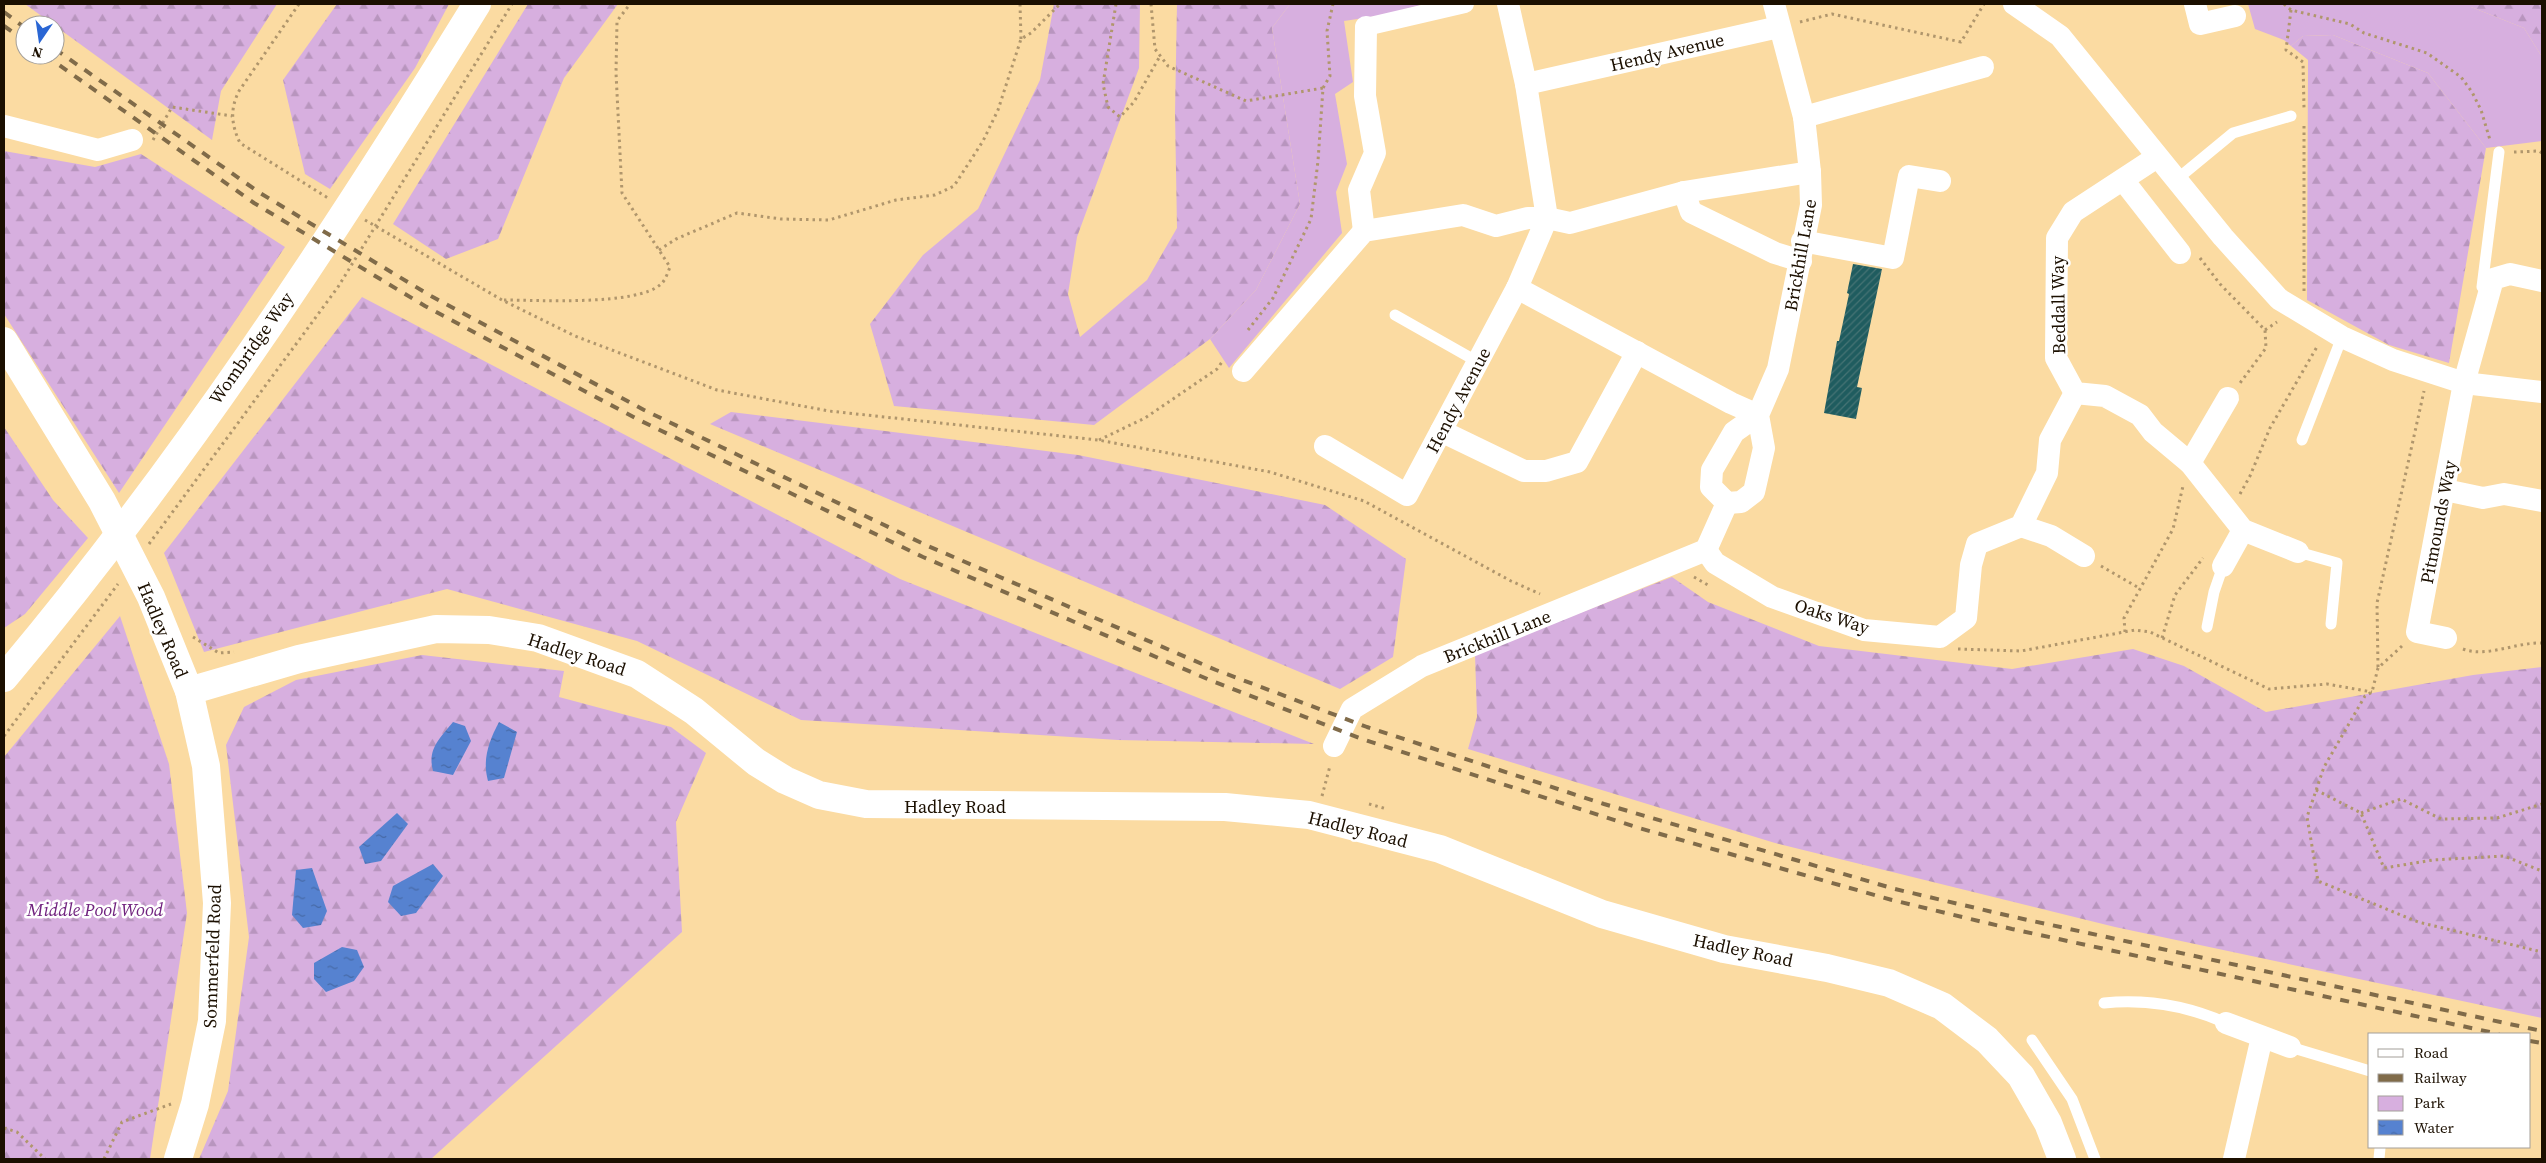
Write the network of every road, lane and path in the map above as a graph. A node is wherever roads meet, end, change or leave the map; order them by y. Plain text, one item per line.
1 (299, 4) edge
2 (477, 4) edge
3 (512, 4) edge
4 (630, 4) edge
5 (1020, 4) edge
6 (1060, 4) edge
7 (1116, 4) edge
8 (1152, 4) edge
9 (1333, 4) edge
10 (1465, 4) edge
11 (1508, 4) edge
12 (1774, 4) edge
13 (1984, 4) edge
14 (2014, 4) edge
15 (2195, 4) edge
16 (2284, 4) edge
17 (2292, 10) junction
18 (2043, 12) edge
19 (2235, 16) dead end
20 (1366, 27) joint
21 (1779, 27) junction
22 (1021, 39) junction
23 (1160, 56) junction
24 (1983, 67) dead end
25 (1526, 84) junction
26 (1323, 88) junction
27 (2304, 109) dead end
28 (232, 116) junction
29 (2291, 116) dead end
30 (1804, 117) junction
31 (2304, 119) dead end
32 (4, 126) edge
33 (132, 140) joint
34 (2499, 152) junction
35 (2542, 153) edge
36 (2157, 156) junction
37 (1810, 172) junction
38 (2122, 180) junction
39 (2176, 180) junction
40 (1940, 181) dead end
41 (1684, 192) junction
42 (349, 205) junction
43 (1547, 218) junction
44 (1364, 231) junction
45 (659, 250) junction
46 (1802, 251) junction
47 (2180, 253) dead end
48 (2542, 281) edge
49 (1517, 288) junction
50 (502, 300) junction
51 (2296, 310) junction
52 (1394, 315) dead end
53 (2482, 319) junction
54 (2265, 330) dead end
55 (2335, 332) junction
56 (1245, 334) dead end
57 (4, 341) edge
58 (1637, 352) junction
59 (1478, 362) junction
60 (1236, 363) joint
61 (2428, 371) junction
62 (2464, 383) junction
63 (2542, 392) edge
64 (2075, 393) junction
65 (2228, 398) joint
66 (1758, 415) junction
67 (1441, 431) junction
68 (1098, 440) junction
69 (2302, 440) dead end
70 (1325, 446) dead end
71 (2193, 468) junction
72 (2445, 490) junction
73 (2542, 501) edge
74 (1727, 503) junction
75 (2236, 521) junction
76 (2021, 526) junction
77 (152, 540) dead end
78 (1706, 550) junction
79 (2207, 550) dead end
80 (2298, 552) joint
81 (2084, 556) joint
82 (2223, 566) joint
83 (2139, 588) junction
84 (114, 589) dead end
85 (1568, 607) junction
86 (2331, 624) dead end
87 (2207, 628) dead end
88 (2417, 632) junction
89 (2162, 638) junction
90 (2452, 643) joint
91 (2542, 643) edge
92 (2378, 668) junction
93 (4, 678) edge
94 (189, 691) junction
95 (2372, 692) junction
96 (4, 736) edge
97 (1334, 746) joint
98 (2316, 790) junction
99 (2542, 804) edge
100 (2361, 813) junction
101 (1316, 817) junction
102 (2542, 872) edge
103 (2542, 952) edge
104 (2104, 1003) dead end
105 (2226, 1023) joint
106 (2262, 1038) junction
107 (2032, 1040) dead end
108 (2290, 1047) joint
109 (2368, 1070) edge
110 (197, 1094) junction
111 (4, 1128) edge
112 (45, 1159) edge
113 (104, 1159) edge
114 (178, 1159) edge
115 (2062, 1159) edge
116 (2095, 1159) edge
117 (2234, 1159) edge

1 - 28 path
2 - 42 street, Wombridge Way
3 - 77 path
4 - 45 path
5 - 22 path
6 - 22 path
7 - 23 path
8 - 23 path
9 - 26 path
10 - 20 street
11 - 25 street
12 - 21 street, Brickhill Lane
13 - 21 path
14 - 18 street
15 - 19 street
16 - 17 path
17 - 27 path
17 - 34 path
18 - 36 street
20 - 44 street
21 - 25 street, Hendy Avenue
21 - 30 street, Brickhill Lane
22 - 45 path
23 - 26 path
24 - 30 street
25 - 43 street
26 - 56 path
28 - 33 path
28 - 42 path
29 - 39 lane
30 - 37 street, Brickhill Lane
31 - 51 path
32 - 33 street
34 - 35 path
34 - 53 lane
36 - 38 street, Beddall Way
36 - 39 street
37 - 41 street
37 - 46 street, Brickhill Lane
38 - 47 street
38 - 64 street, Beddall Way
39 - 51 street
40 - 46 street
41 - 43 street
41 - 46 street
42 - 50 path
42 - 93 street, Wombridge Way
43 - 44 street
43 - 49 street, Hendy Avenue
44 - 60 street
45 - 50 path
46 - 66 street, Brickhill Lane
48 - 53 street, Pitmounds Way
49 - 58 street
49 - 59 street, Hendy Avenue
50 - 68 path
51 - 55 street
52 - 59 lane
53 - 62 street, Pitmounds Way
54 - 65 path
55 - 61 street
55 - 69 lane
55 - 75 path
57 - 94 street, Hadley Road
58 - 66 street
58 - 67 street
59 - 67 street, Hendy Avenue
60 - 68 path
61 - 62 street
61 - 92 path
62 - 63 street
62 - 72 street, Pitmounds Way
64 - 71 street
64 - 76 street
65 - 71 street
66 - 74 street
66 - 74 street
67 - 70 street, Hendy Avenue
68 - 85 path
71 - 75 street
71 - 83 path
72 - 73 street
72 - 88 street, Pitmounds Way
74 - 78 street
75 - 80 street
75 - 82 street
76 - 78 street, Oaks Way
76 - 81 street
78 - 85 street, Brickhill Lane
79 - 89 path
80 - 86 lane
81 - 83 path
82 - 87 lane
83 - 89 path
84 - 96 path
85 - 97 street, Brickhill Lane
88 - 90 street
88 - 92 path
89 - 95 path
90 - 91 path
92 - 95 path
94 - 101 street, Hadley Road
94 - 110 street, Sommerfeld Road
95 - 98 path
97 - 101 path
98 - 100 path
98 - 103 path
99 - 100 path
100 - 102 path
101 - 115 street, Hadley Road
104 - 105 lane
105 - 106 street
106 - 108 street
106 - 117 street
107 - 116 lane
108 - 109 lane
110 - 113 path
110 - 114 street, Sommerfeld Road
111 - 112 path

